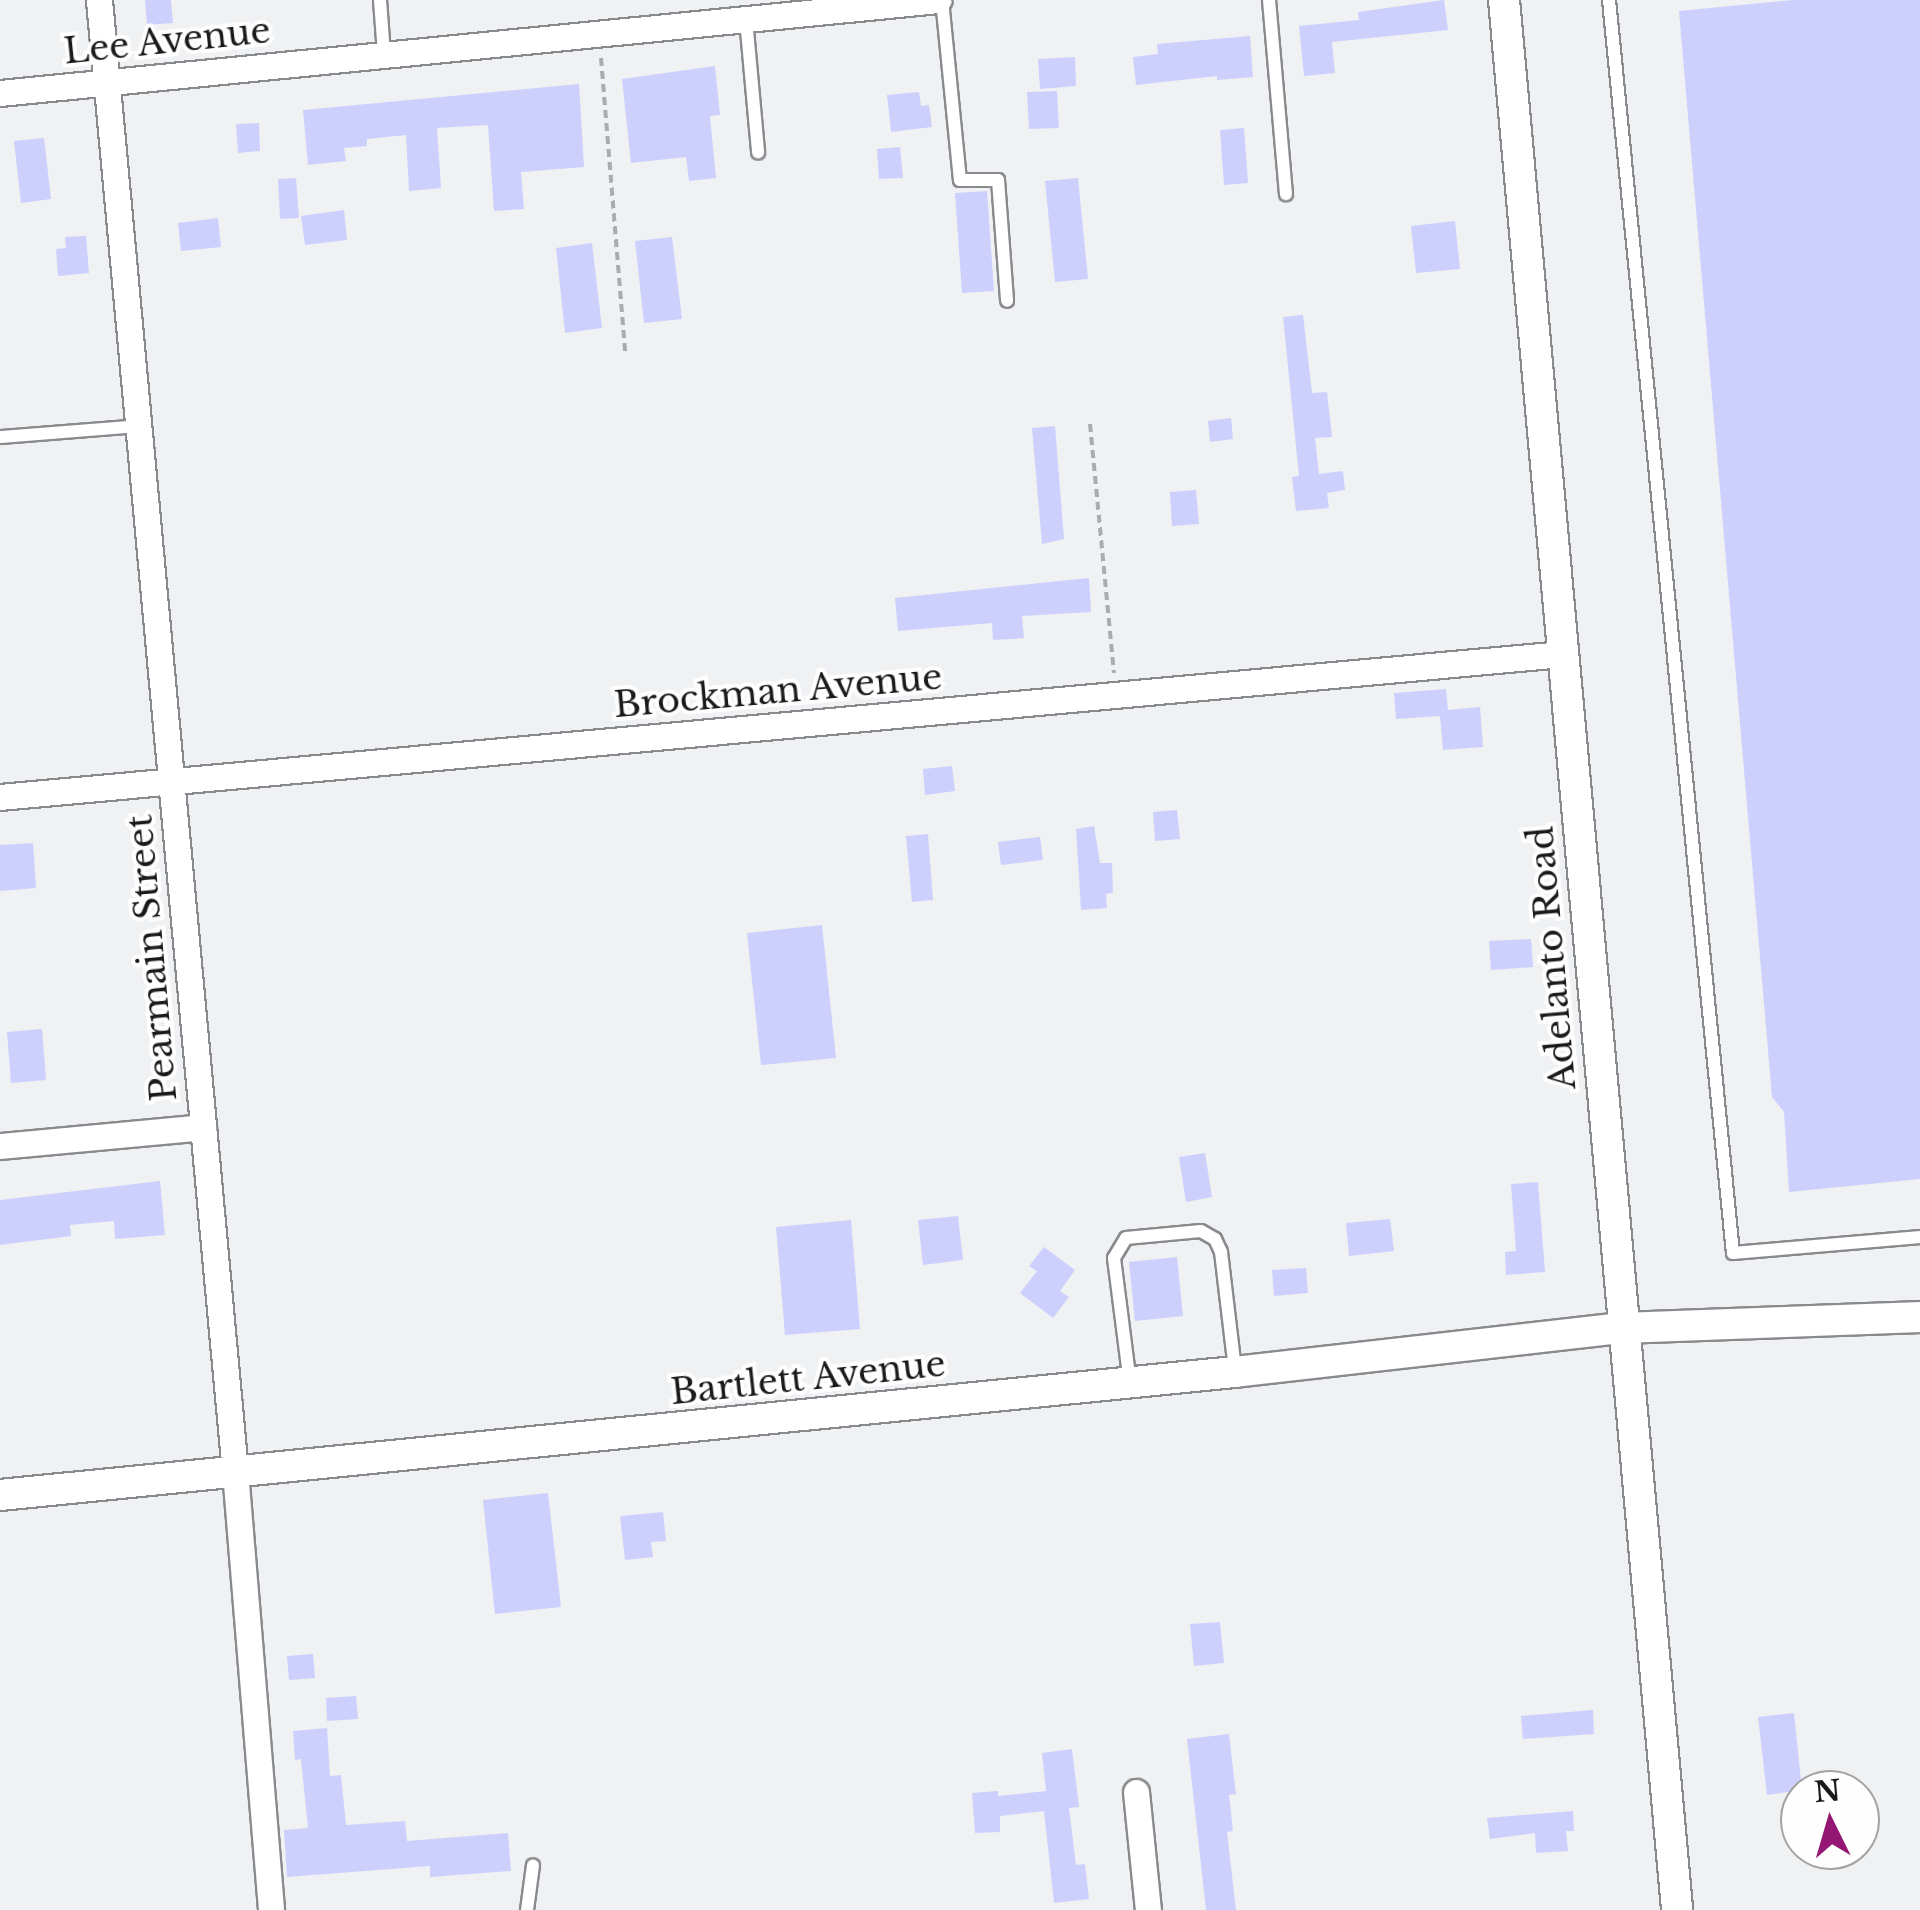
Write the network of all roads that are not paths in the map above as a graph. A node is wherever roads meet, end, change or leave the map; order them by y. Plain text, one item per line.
1 (100, 0) edge
2 (380, 0) edge
3 (940, 0) edge
4 (1269, 0) edge
5 (1504, 0) edge
6 (1609, 0) edge
7 (746, 19) junction
8 (384, 55) junction
9 (107, 82) junction
10 (0, 93) edge
11 (758, 152) dead end
12 (1286, 194) dead end
13 (1006, 301) dead end
14 (139, 426) junction
15 (0, 437) edge
16 (1563, 654) junction
17 (172, 782) junction
18 (0, 797) edge
19 (203, 1127) junction
20 (0, 1146) edge
21 (1920, 1238) edge
22 (1920, 1318) edge
23 (1623, 1328) junction
24 (1235, 1372) junction
25 (1130, 1383) junction
26 (236, 1474) junction
27 (0, 1495) edge
28 (1136, 1792) dead end
29 (533, 1865) dead end
30 (271, 1910) edge
31 (527, 1910) edge
32 (1148, 1910) edge
33 (1677, 1910) edge

1 - 9 street, Pearmain Street
2 - 8 lane
3 - 7 street, Lee Avenue
3 - 13 lane
4 - 12 lane
5 - 16 street, Adelanto Road
6 - 21 lane
7 - 8 street, Lee Avenue
7 - 11 lane
8 - 9 street, Lee Avenue
9 - 10 street, Lee Avenue
9 - 14 street, Pearmain Street
14 - 15 lane
14 - 17 street, Pearmain Street
16 - 17 street, Brockman Avenue
16 - 23 street, Adelanto Road
17 - 18 street, Brockman Avenue
17 - 19 street, Pearmain Street
19 - 20 street
19 - 26 street, Pearmain Street
22 - 23 street, Bartlett Avenue
23 - 24 street, Bartlett Avenue
23 - 33 street, Adelanto Road
24 - 25 street, Bartlett Avenue
24 - 25 lane
25 - 26 street, Bartlett Avenue
26 - 27 street, Bartlett Avenue
26 - 30 street, Pearmain Street
28 - 32 street
29 - 31 lane

